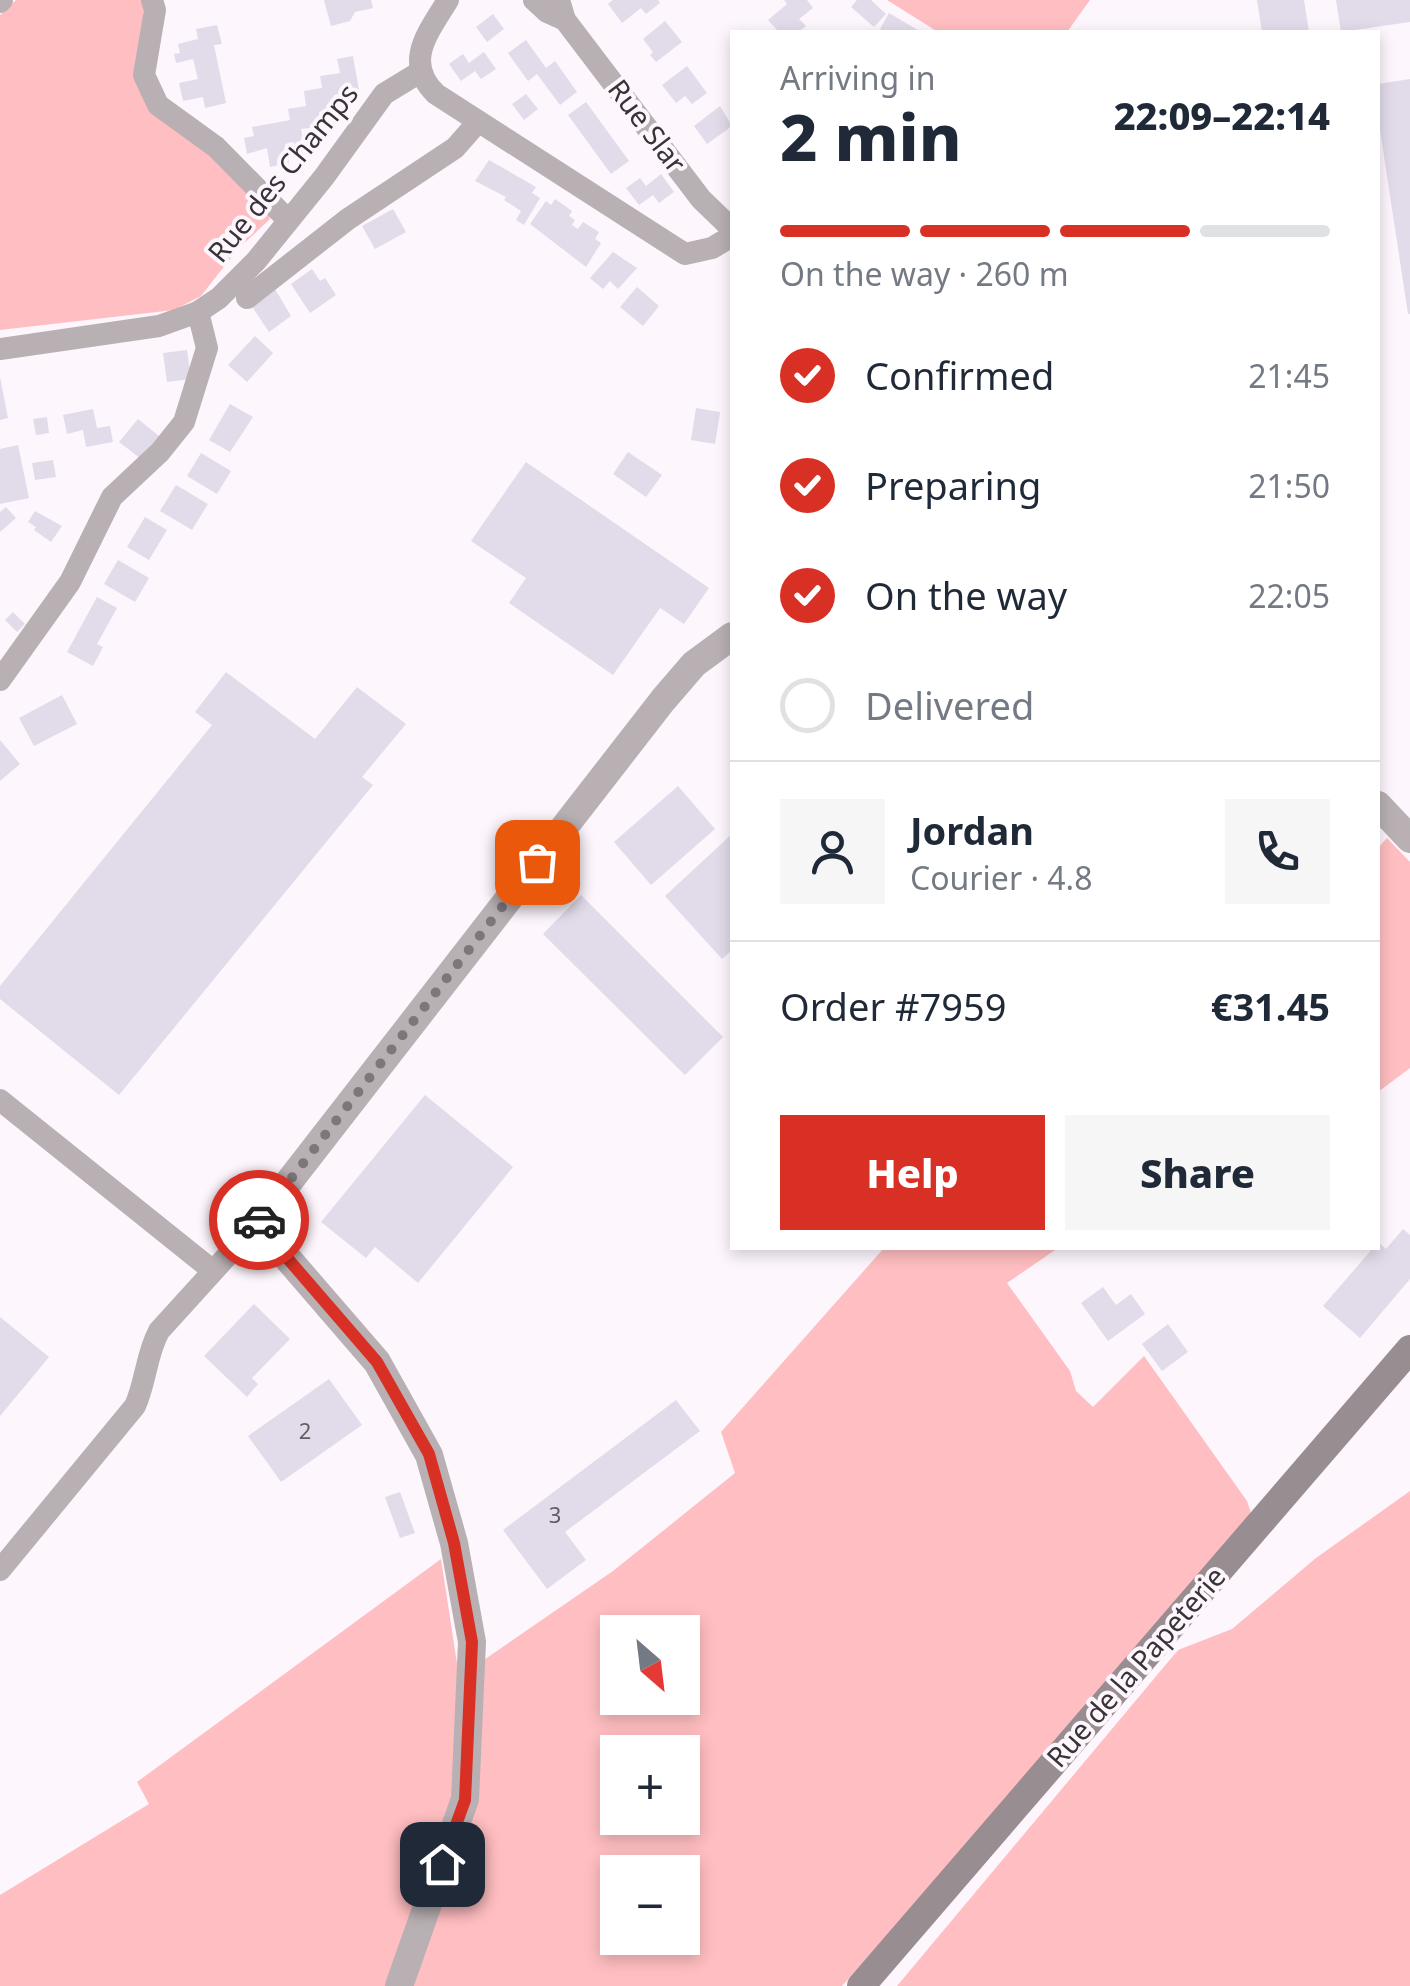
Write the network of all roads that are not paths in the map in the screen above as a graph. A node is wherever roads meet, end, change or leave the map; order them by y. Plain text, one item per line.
1 (152, 0) edge
2 (448, 0) edge
3 (534, 0) edge
4 (562, 10) edge
5 (420, 72) junction
6 (477, 123) junction
7 (288, 220) junction
8 (730, 230) edge
9 (730, 234) edge
10 (247, 298) dead end
11 (198, 312) junction
12 (0, 349) edge
13 (730, 637) edge
14 (0, 680) edge
15 (1380, 807) edge
16 (1410, 839) edge
17 (0, 1100) edge
18 (257, 1223) junction
19 (212, 1270) junction
20 (1410, 1349) edge
21 (0, 1570) edge
22 (399, 1986) edge
23 (862, 1986) edge

1 - 7 street
2 - 5 street
3 - 4 street, Rue Slar
4 - 8 street, Rue Slar
5 - 6 street
5 - 7 street, Rue des Champs
6 - 9 street
6 - 10 street, Rue des Champs
7 - 11 street, Rue des Champs
11 - 12 street, Rue des Champs
11 - 14 street
13 - 18 street
15 - 16 street
17 - 19 street
18 - 19 street
18 - 22 street
19 - 21 street
20 - 23 main road, Rue de la Papeterie

